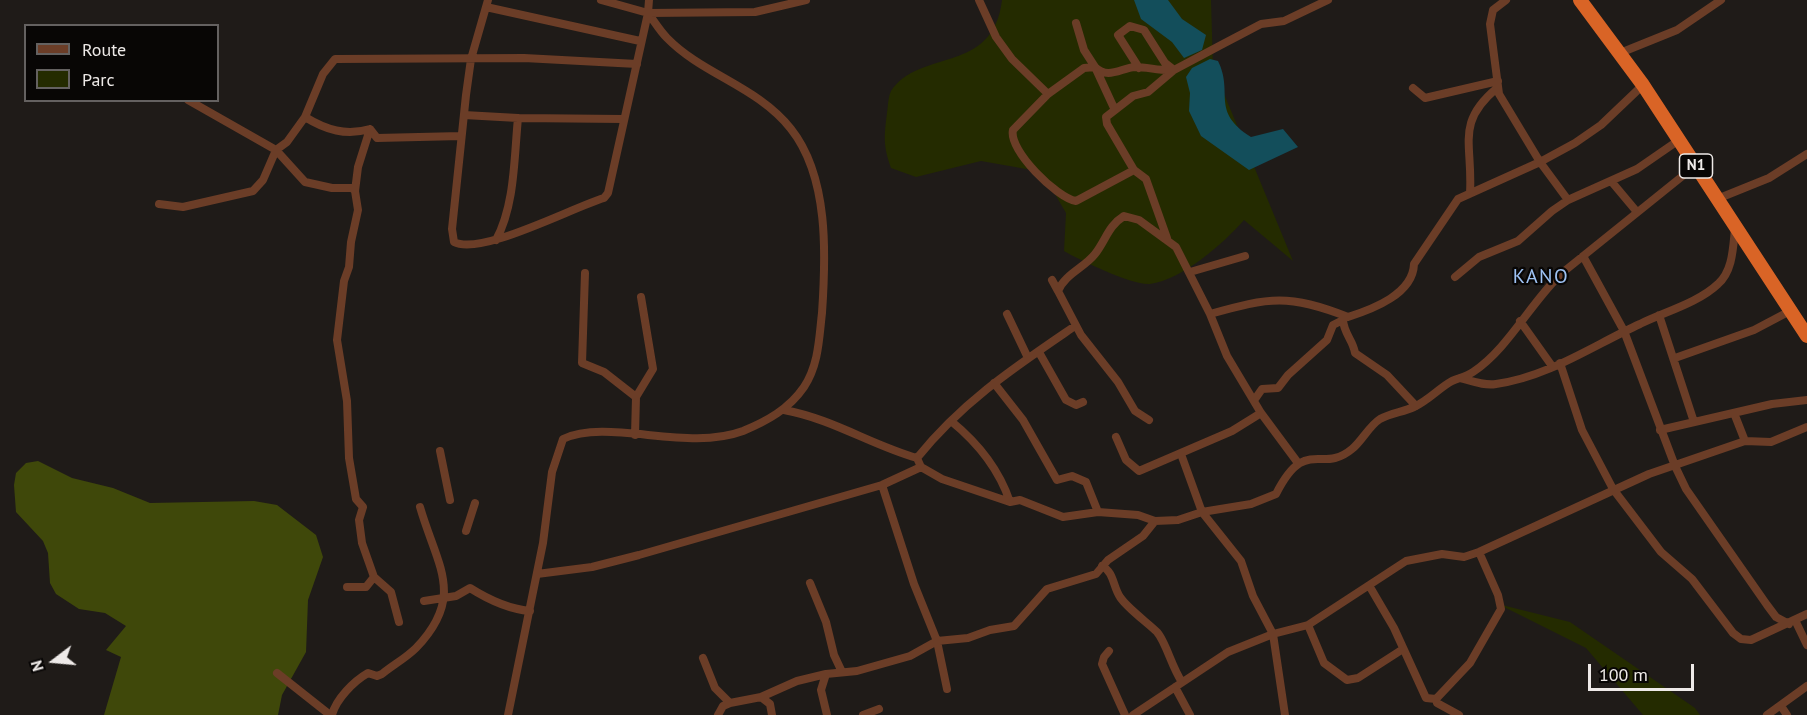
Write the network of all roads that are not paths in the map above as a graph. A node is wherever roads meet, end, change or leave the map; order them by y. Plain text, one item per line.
1 (601, 0) edge
2 (649, 0) edge
3 (806, 0) edge
4 (979, 0) edge
5 (1328, 0) edge
6 (1506, 0) edge
7 (1580, 0) edge
8 (1721, 0) edge
9 (794, 2) edge
10 (487, 3) edge
11 (648, 13) junction
12 (1076, 23) dead end
13 (640, 41) junction
14 (1620, 53) junction
15 (471, 59) junction
16 (637, 64) junction
17 (1095, 67) junction
18 (1139, 68) junction
19 (1174, 70) junction
20 (1497, 84) junction
21 (1643, 85) junction
22 (1413, 88) dead end
23 (1048, 94) junction
24 (192, 102) edge
25 (1114, 108) junction
26 (464, 115) junction
27 (305, 117) junction
28 (518, 118) junction
29 (623, 119) junction
30 (370, 129) junction
31 (461, 136) junction
32 (1679, 140) junction
33 (276, 150) junction
34 (1807, 154) edge
35 (1540, 162) junction
36 (1695, 166) junction
37 (1134, 170) junction
38 (1611, 181) junction
39 (355, 191) junction
40 (1470, 193) junction
41 (1717, 199) junction
42 (1568, 200) junction
43 (159, 204) dead end
44 (1637, 212) junction
45 (1736, 227) junction
46 (1167, 238) junction
47 (496, 240) junction
48 (1245, 255) dead end
49 (1583, 256) junction
50 (1190, 272) junction
51 (585, 273) dead end
52 (1455, 277) dead end
53 (1052, 280) dead end
54 (1058, 291) junction
55 (641, 297) dead end
56 (1790, 311) junction
57 (1007, 314) dead end
58 (1210, 314) junction
59 (1659, 315) junction
60 (1520, 321) junction
61 (1075, 326) junction
62 (1624, 331) junction
63 (1807, 336) edge
64 (1032, 355) junction
65 (1674, 358) junction
66 (1556, 365) junction
67 (1460, 378) junction
68 (993, 383) junction
69 (636, 397) junction
70 (1255, 399) junction
71 (1807, 400) edge
72 (1083, 402) dead end
73 (1416, 406) junction
74 (784, 410) junction
75 (1261, 412) junction
76 (1734, 413) junction
77 (1149, 420) dead end
78 (951, 421) junction
79 (1694, 422) junction
80 (1807, 428) edge
81 (1660, 430) junction
82 (635, 435) junction
83 (1116, 437) dead end
84 (1745, 441) junction
85 (440, 451) dead end
86 (1181, 454) junction
87 (917, 458) junction
88 (1298, 463) junction
89 (1675, 466) junction
90 (921, 467) junction
91 (882, 485) junction
92 (1613, 489) junction
93 (450, 500) dead end
94 (1010, 502) junction
95 (475, 503) dead end
96 (420, 507) dead end
97 (1098, 512) junction
98 (1202, 512) junction
99 (1155, 521) junction
100 (466, 531) dead end
101 (1479, 552) junction
102 (1102, 566) junction
103 (537, 574) junction
104 (374, 577) junction
105 (810, 583) dead end
106 (347, 587) dead end
107 (1370, 587) junction
108 (445, 597) junction
109 (424, 601) dead end
110 (530, 611) junction
111 (1807, 614) edge
112 (399, 622) dead end
113 (1792, 622) junction
114 (1308, 625) junction
115 (1273, 634) junction
116 (937, 641) junction
117 (1807, 645) edge
118 (1403, 649) junction
119 (1109, 651) dead end
120 (703, 658) dead end
121 (842, 672) junction
122 (277, 673) dead end
123 (826, 674) junction
124 (1179, 684) junction
125 (1807, 686) edge
126 (947, 689) dead end
127 (761, 697) junction
128 (1436, 699) junction
129 (730, 703) junction
130 (1781, 706) junction
131 (879, 709) dead end
132 (331, 715) edge
133 (508, 715) edge
134 (718, 715) edge
135 (772, 715) edge
136 (826, 715) edge
137 (863, 715) edge
138 (1125, 715) edge
139 (1133, 715) edge
140 (1190, 715) edge
141 (1284, 715) edge
142 (1459, 715) edge
143 (1767, 715) edge
144 (1787, 715) edge

1 - 11 street
2 - 11 street
3 - 9 street
4 - 23 street
5 - 19 street
6 - 20 street
7 - 14 highway, N1
8 - 14 street
9 - 11 street
10 - 13 street
10 - 15 street
11 - 13 street
11 - 74 street
12 - 17 street
13 - 16 street
14 - 21 highway, N1
15 - 16 street
15 - 26 street
15 - 27 street
16 - 29 street
17 - 18 street
17 - 23 street
17 - 25 street
18 - 19 street
18 - 19 street
19 - 25 street
20 - 22 street
20 - 35 street
20 - 40 street
21 - 32 highway, N1
21 - 35 street
23 - 37 street
24 - 33 street
25 - 37 street
26 - 28 street
26 - 31 street
27 - 30 street
27 - 33 street
28 - 29 street
28 - 47 street
29 - 47 street
30 - 31 street
30 - 39 street
31 - 47 street
32 - 36 highway, N1
32 - 38 street
33 - 39 street
33 - 43 street
34 - 41 street
35 - 40 street
35 - 42 street
36 - 41 highway, N1
36 - 44 street
37 - 46 street
38 - 42 street
38 - 44 street
39 - 104 street
40 - 58 street
41 - 45 highway, N1
42 - 52 street
44 - 49 street
45 - 56 highway, N1
45 - 59 street
46 - 50 street
46 - 54 street
48 - 50 street
49 - 60 street
49 - 62 street
50 - 58 street
51 - 69 street
53 - 54 street
54 - 61 street
55 - 69 street
56 - 63 highway, N1
56 - 65 street
57 - 64 street
58 - 70 street
59 - 62 street
59 - 65 street
60 - 66 street
60 - 67 street
61 - 64 street
61 - 77 street
62 - 66 street
62 - 81 street
64 - 68 street
64 - 72 street
65 - 79 street
66 - 67 street
66 - 92 street
67 - 73 street
68 - 78 street
68 - 97 street
69 - 82 street
70 - 73 street
70 - 75 street
71 - 76 street
73 - 88 street
74 - 82 street
74 - 87 street
75 - 86 street
75 - 88 street
76 - 79 street
76 - 84 street
78 - 87 street
78 - 94 street
79 - 81 street
80 - 84 street
81 - 89 street
82 - 103 street
83 - 86 street
84 - 89 street
85 - 93 street
86 - 98 street
87 - 90 street
88 - 98 street
89 - 92 street
89 - 113 street
90 - 91 street
90 - 94 street
91 - 103 street
91 - 116 street
92 - 101 street
92 - 113 street
94 - 97 street
95 - 100 street
96 - 108 street
97 - 99 street
98 - 99 street
98 - 115 street
99 - 102 street
101 - 107 street
101 - 128 street
102 - 116 street
102 - 124 street
103 - 110 street
104 - 106 street
104 - 112 street
105 - 121 street
107 - 114 street
107 - 118 street
108 - 109 street
108 - 110 street
108 - 132 street
110 - 133 street
111 - 113 street
113 - 117 street
114 - 115 street
114 - 118 street
115 - 124 street
115 - 141 street
116 - 121 street
116 - 126 street
118 - 128 street
119 - 138 street
120 - 129 street
121 - 123 street
122 - 132 street
123 - 127 street
123 - 136 street
124 - 139 street
124 - 140 street
125 - 130 street
127 - 129 street
127 - 135 street
128 - 142 street
129 - 134 street
130 - 143 street
130 - 144 street
131 - 137 street

